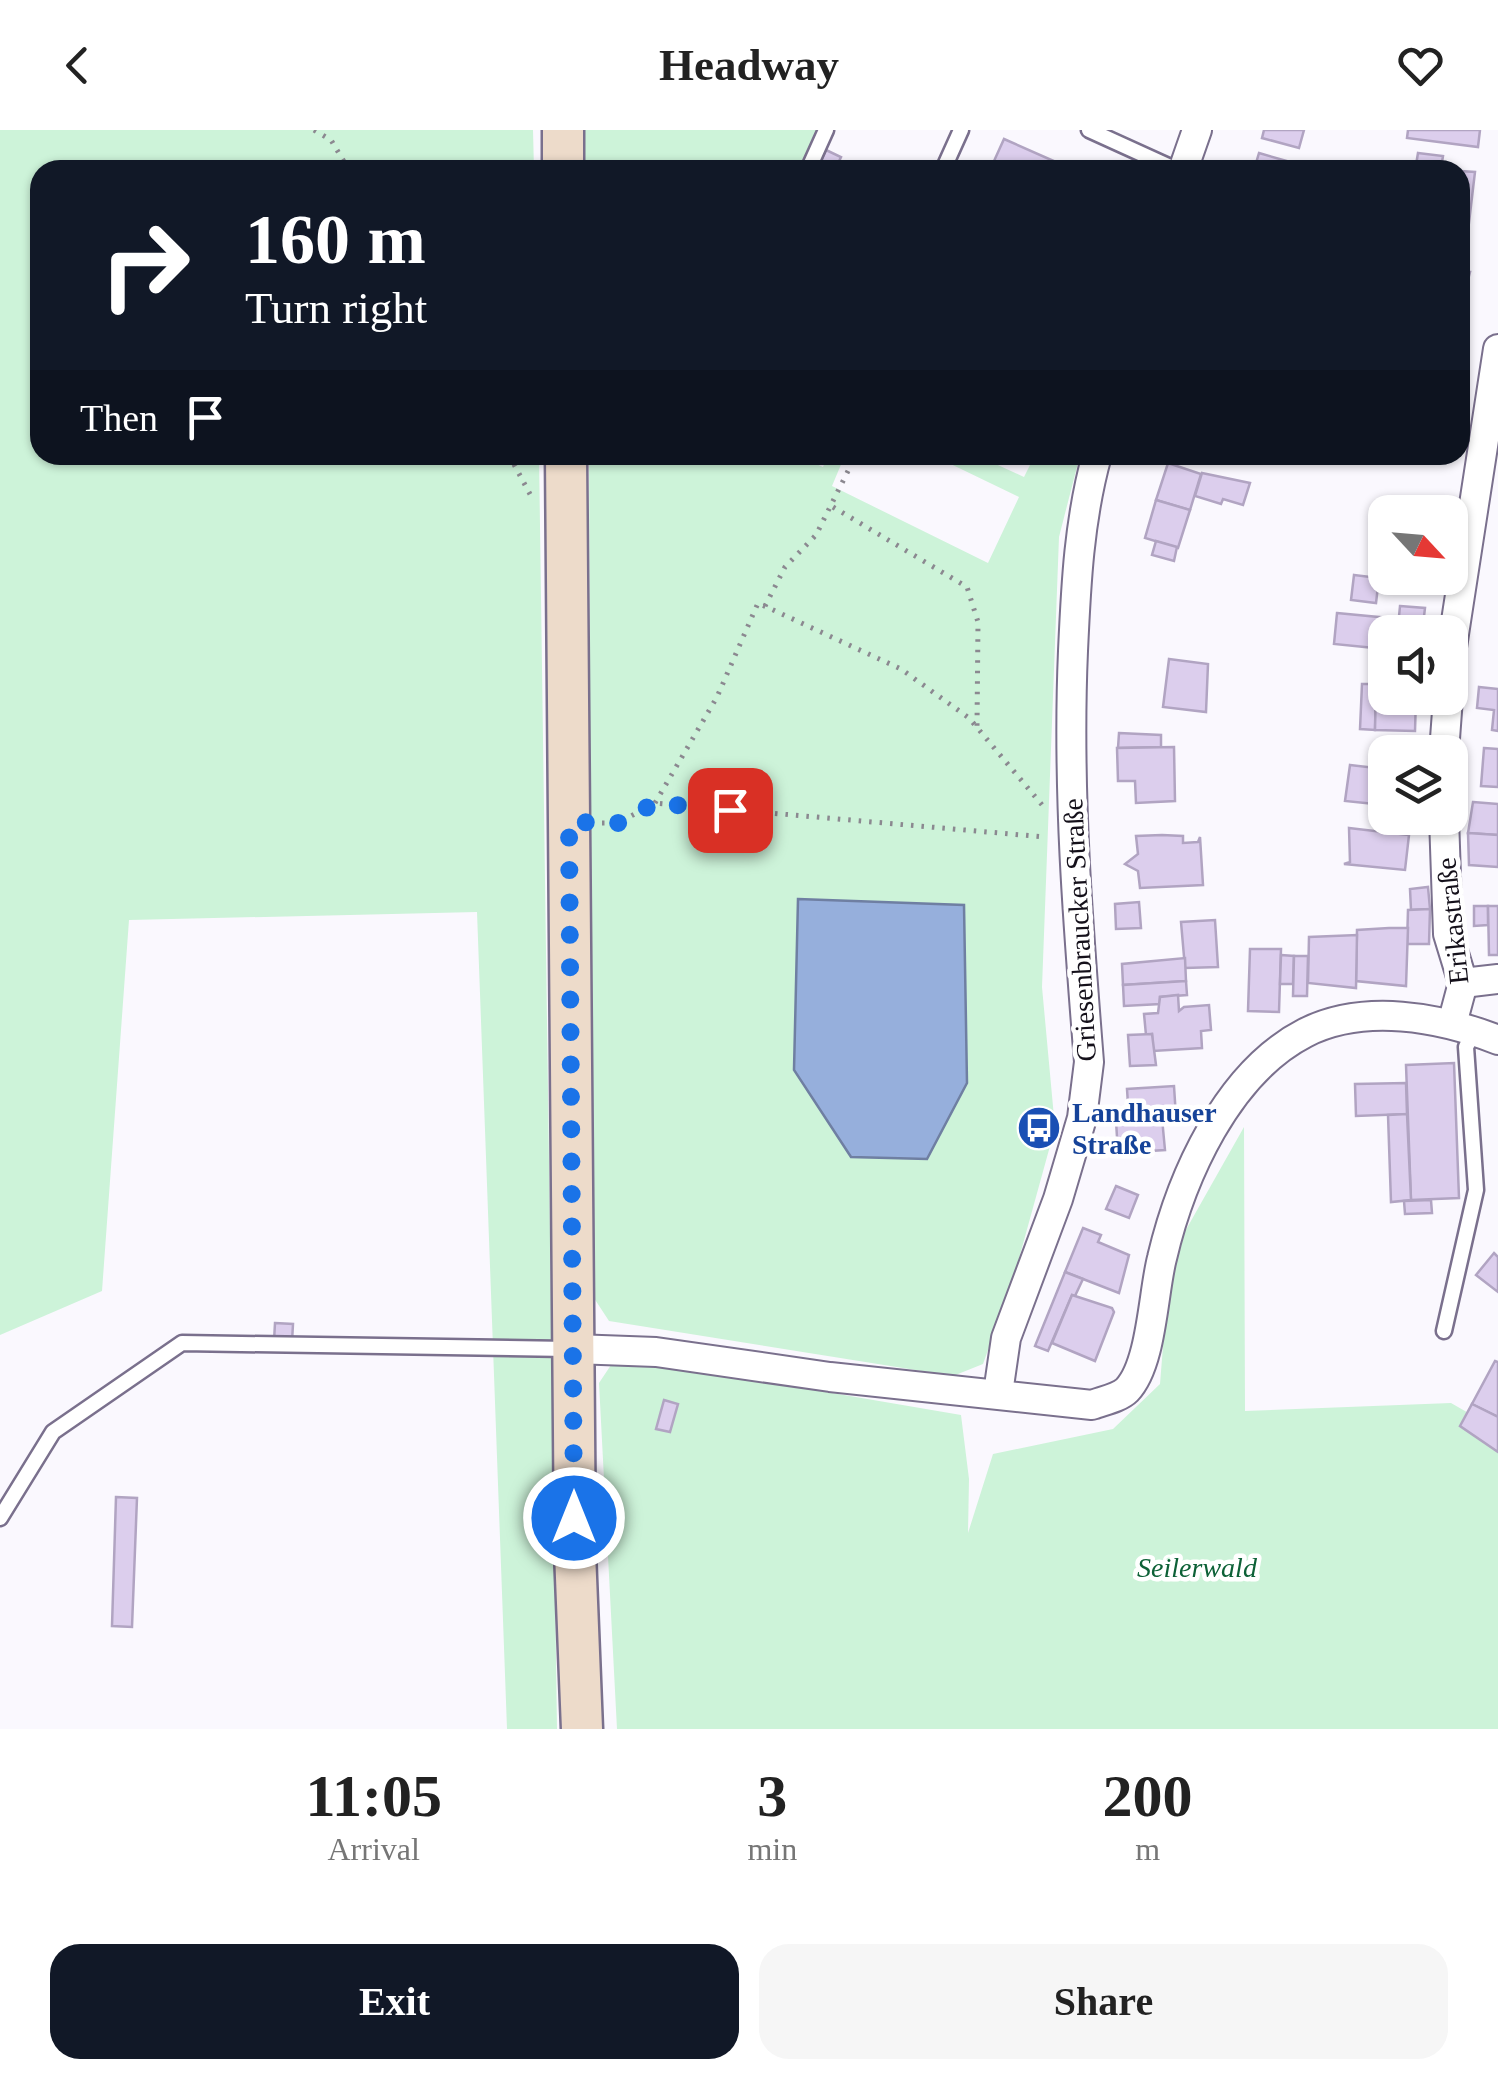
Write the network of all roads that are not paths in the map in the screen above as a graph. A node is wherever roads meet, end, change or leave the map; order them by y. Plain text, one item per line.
1 (563, 130) edge
2 (826, 130) edge
3 (961, 130) edge
4 (1089, 130) edge
5 (1198, 130) edge
6 (563, 160) edge
7 (812, 160) edge
8 (948, 160) edge
9 (1157, 160) edge
10 (1184, 160) edge
11 (1498, 348) edge
12 (566, 465) edge
13 (1095, 465) edge
14 (1457, 615) edge
15 (1445, 835) edge
16 (1498, 979) edge
17 (1463, 982) junction
18 (1475, 1031) edge
19 (1444, 1331) dead end
20 (574, 1349) junction
21 (998, 1393) junction
22 (0, 1518) edge
23 (582, 1729) edge

1 - 6 main road
2 - 7 lane
3 - 8 lane
4 - 9 lane
5 - 10 street
11 - 14 street
12 - 20 main road
13 - 21 street, Griesenbraucker Straße
15 - 17 street, Erikastraße
16 - 17 street
17 - 18 street, Erikastraße
18 - 19 lane
18 - 21 street
20 - 21 street
20 - 22 lane
20 - 23 main road

